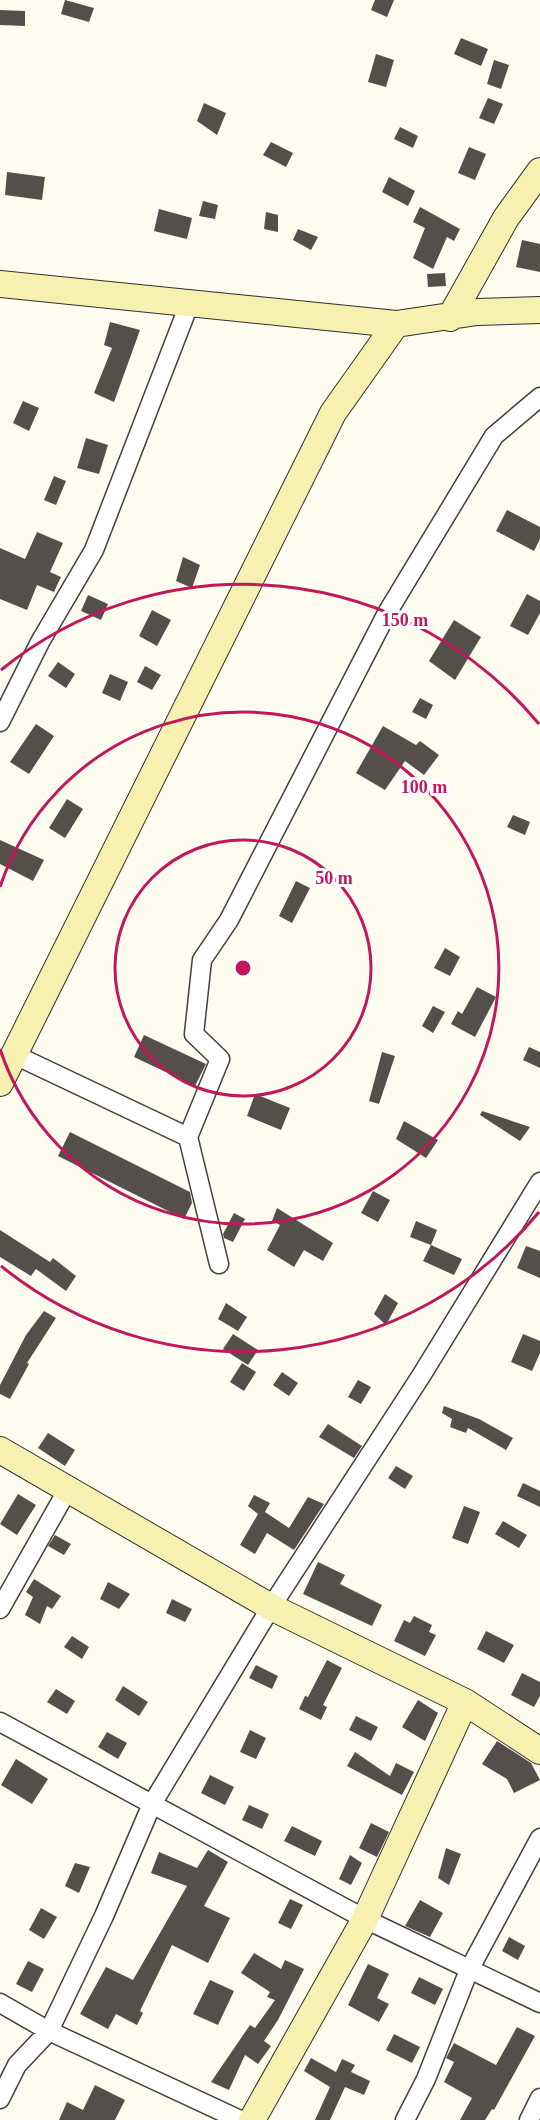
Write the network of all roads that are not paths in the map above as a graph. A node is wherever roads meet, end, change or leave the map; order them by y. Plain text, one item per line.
1 (540, 171) edge
2 (0, 284) edge
3 (190, 302) junction
4 (540, 310) edge
5 (450, 318) junction
6 (396, 324) junction
7 (540, 397) edge
8 (0, 722) edge
9 (15, 1055) junction
10 (0, 1083) edge
11 (188, 1137) junction
12 (540, 1182) edge
13 (219, 1264) dead end
14 (0, 1450) edge
15 (68, 1489) junction
16 (271, 1607) junction
17 (0, 1609) edge
18 (465, 1702) junction
19 (0, 1722) edge
20 (540, 1751) edge
21 (152, 1804) junction
22 (540, 1838) edge
23 (365, 1919) junction
24 (469, 1970) junction
25 (0, 2003) edge
26 (540, 2003) edge
27 (49, 2031) junction
28 (540, 2098) edge
29 (0, 2099) edge
30 (240, 2120) edge
31 (252, 2120) edge
32 (405, 2120) edge
33 (529, 2120) edge

1 - 5 street
2 - 3 street
3 - 6 street
3 - 8 street
4 - 5 street
5 - 6 street
6 - 9 street
7 - 11 street
9 - 10 street
9 - 11 street
11 - 13 street
12 - 16 street
14 - 15 street
15 - 16 street
15 - 17 street
16 - 18 street
16 - 21 street
18 - 20 street
18 - 23 street
19 - 21 street
21 - 23 street
21 - 27 street
22 - 24 street
23 - 24 street
23 - 31 street
24 - 26 street
24 - 32 street
25 - 27 street
27 - 29 street
27 - 30 street
28 - 33 street

